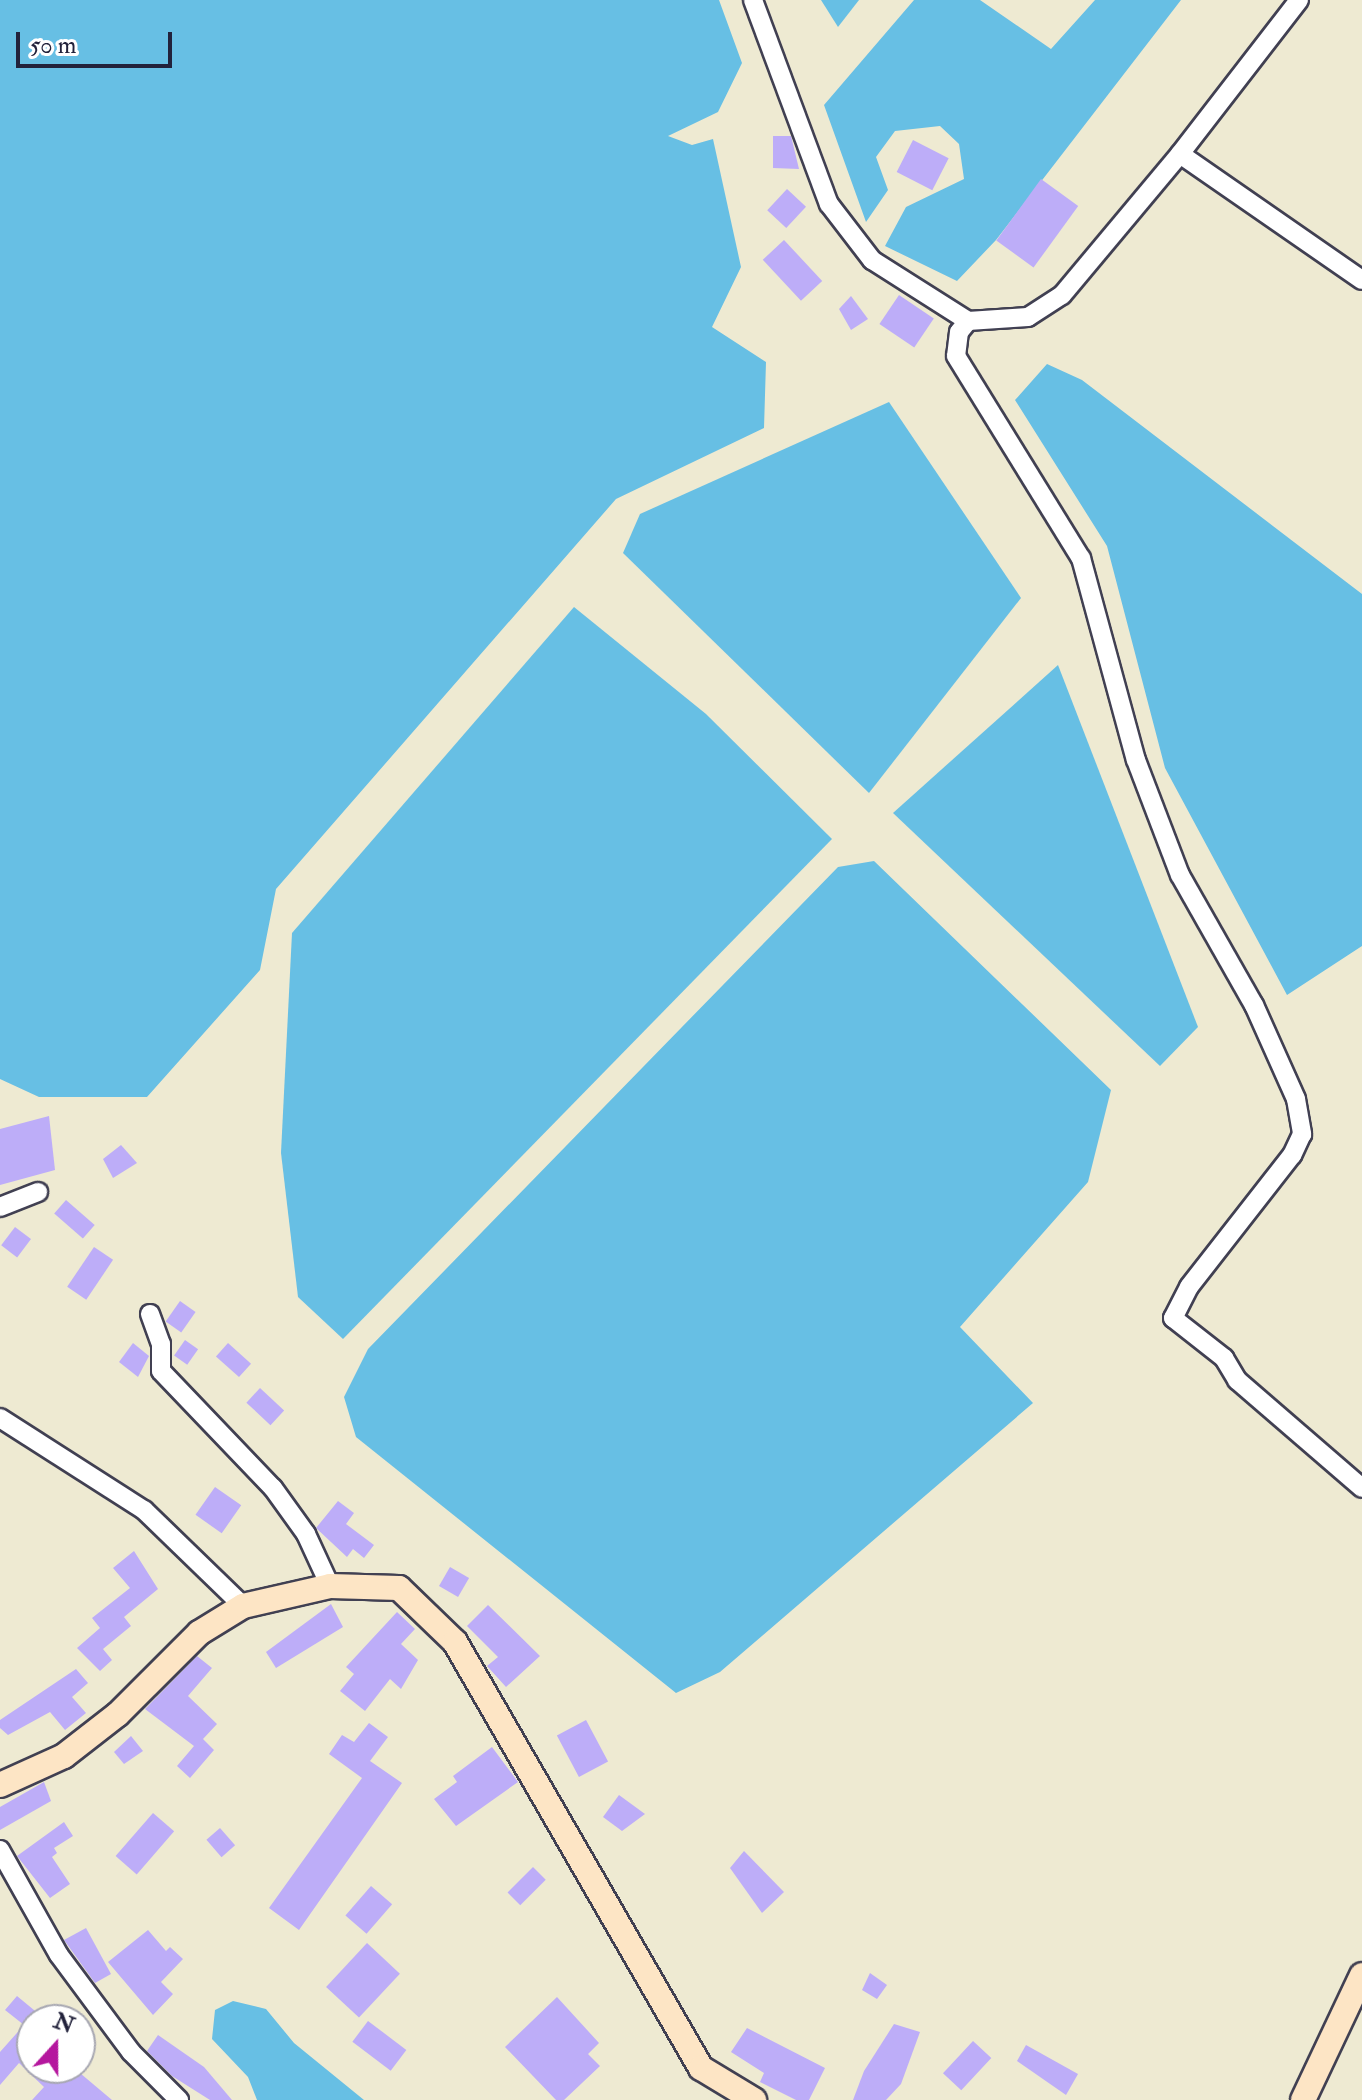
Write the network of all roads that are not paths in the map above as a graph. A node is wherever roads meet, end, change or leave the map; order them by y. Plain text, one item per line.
1 (753, 0) edge
2 (1299, 0) edge
3 (1180, 154) junction
4 (1362, 280) edge
5 (968, 321) junction
6 (38, 1192) dead end
7 (0, 1207) edge
8 (150, 1314) dead end
9 (0, 1418) edge
10 (1362, 1488) edge
11 (330, 1586) junction
12 (243, 1606) junction
13 (0, 1785) edge
14 (0, 1850) edge
15 (1362, 1975) edge
16 (179, 2100) edge
17 (754, 2100) edge
18 (1303, 2100) edge

1 - 5 street
2 - 3 street
3 - 4 street
3 - 5 street
5 - 10 street
6 - 7 street
8 - 11 street
9 - 12 street
11 - 12 street
11 - 17 street
12 - 13 street
14 - 16 street
15 - 18 street

